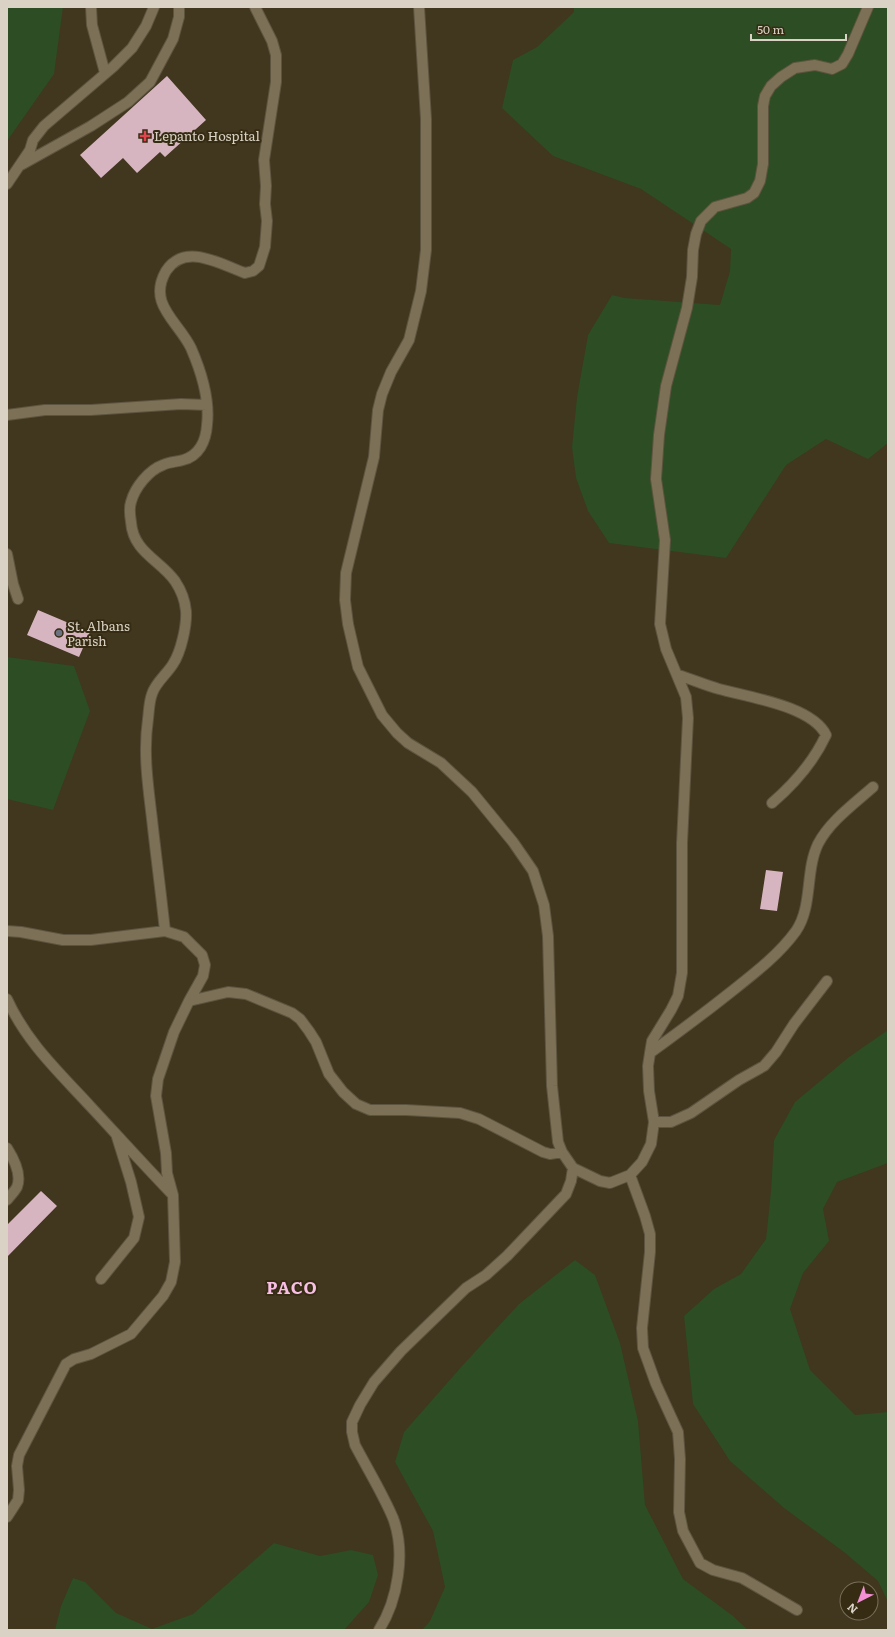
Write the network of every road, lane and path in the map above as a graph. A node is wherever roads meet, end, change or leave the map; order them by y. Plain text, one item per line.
1 (91, 7) edge
2 (154, 7) edge
3 (179, 7) edge
4 (255, 7) edge
5 (419, 7) edge
6 (868, 7) edge
7 (105, 74) junction
8 (21, 165) junction
9 (7, 184) edge
10 (207, 405) junction
11 (7, 415) edge
12 (7, 554) edge
13 (18, 599) dead end
14 (678, 675) junction
15 (873, 787) dead end
16 (772, 803) dead end
17 (7, 931) edge
18 (165, 931) junction
19 (827, 981) dead end
20 (7, 999) edge
21 (189, 1001) junction
22 (650, 1053) junction
23 (654, 1122) junction
24 (116, 1133) junction
25 (7, 1148) edge
26 (562, 1152) junction
27 (573, 1168) junction
28 (630, 1174) junction
29 (173, 1194) junction
30 (7, 1200) edge
31 (101, 1279) dead end
32 (7, 1517) edge
33 (797, 1610) dead end
34 (379, 1630) edge

1 - 7 street
2 - 7 street
3 - 8 street
4 - 10 street
5 - 26 street
6 - 14 street
7 - 8 street
8 - 9 street
10 - 11 street
10 - 18 street
12 - 13 street
14 - 16 street
14 - 22 street
15 - 22 street
17 - 18 street
18 - 21 street
19 - 23 street
20 - 24 street
21 - 26 street
21 - 29 street
22 - 23 street
23 - 28 street
24 - 29 street
24 - 31 street
25 - 30 street
26 - 27 street
27 - 28 street
27 - 34 street
28 - 33 street
29 - 32 street

